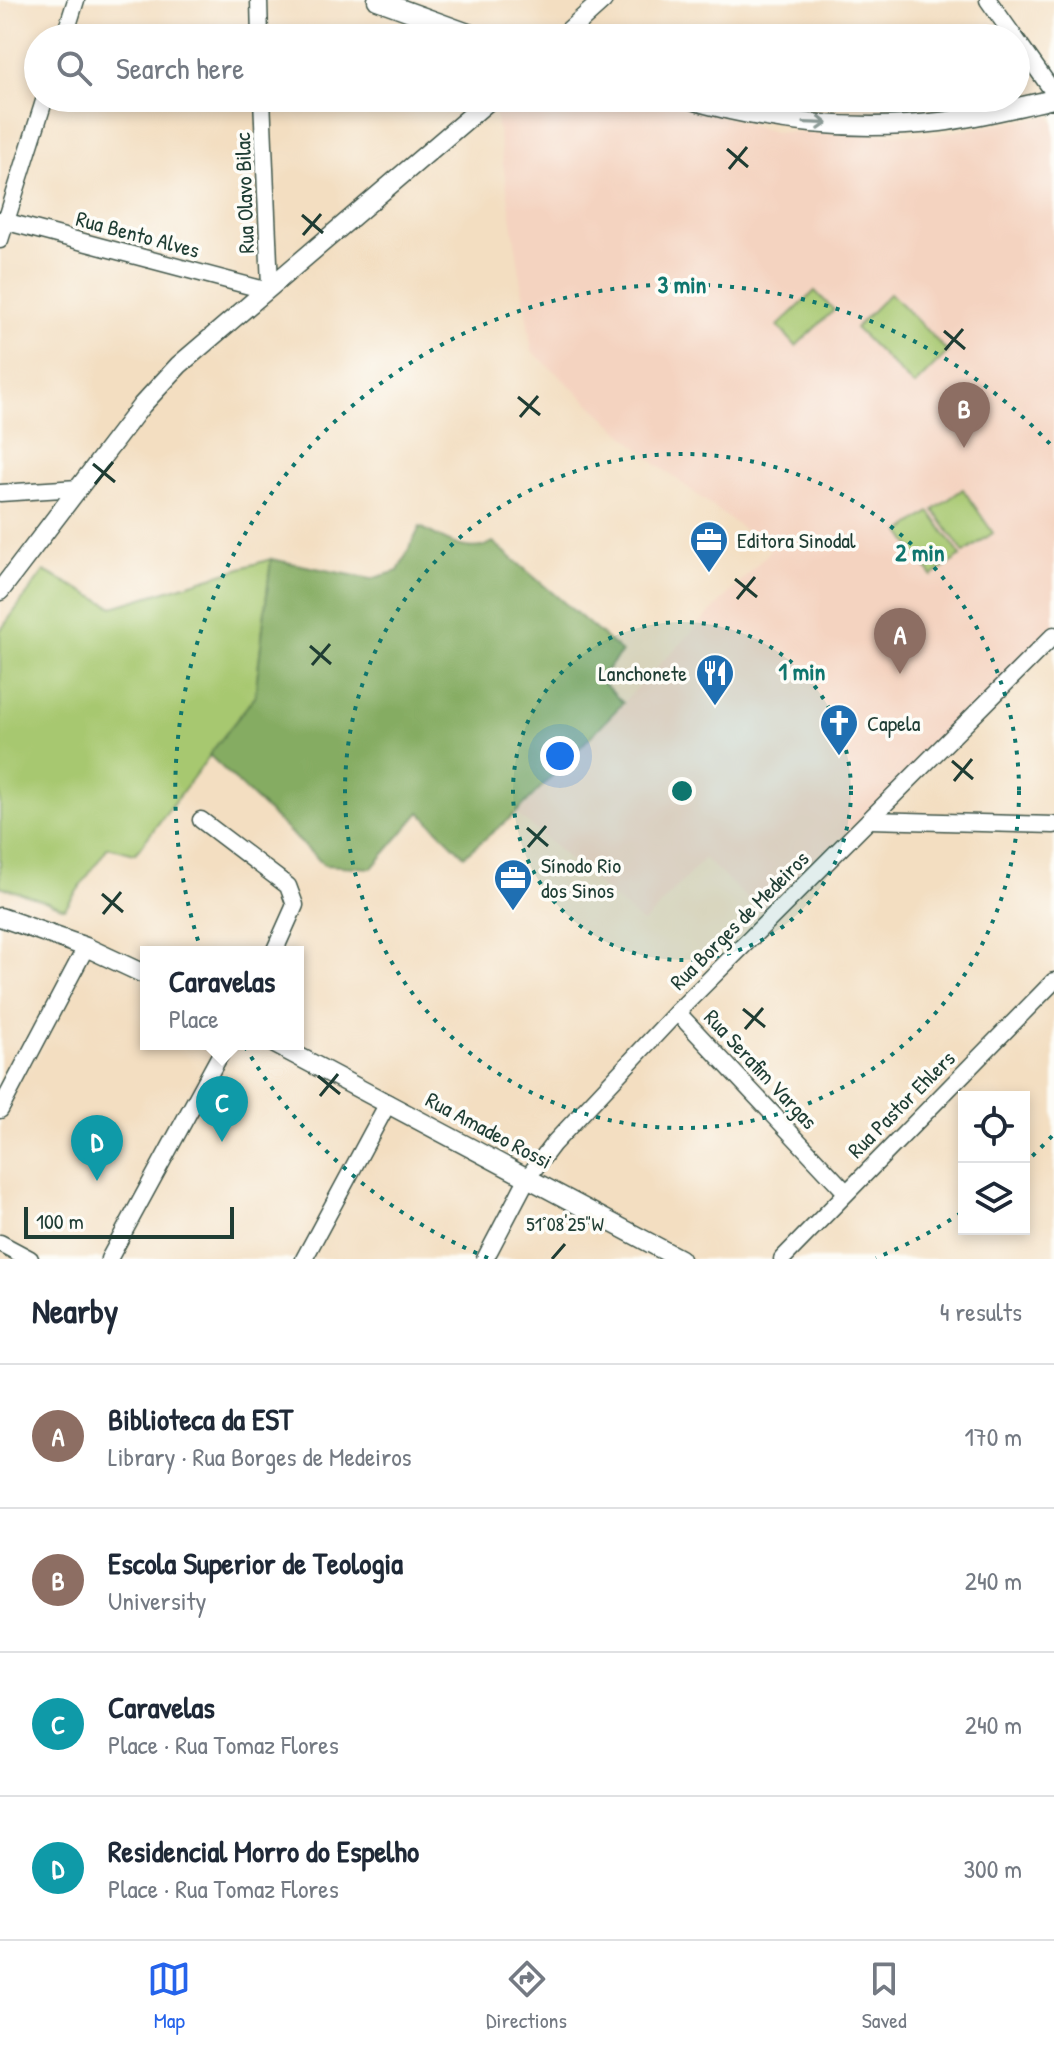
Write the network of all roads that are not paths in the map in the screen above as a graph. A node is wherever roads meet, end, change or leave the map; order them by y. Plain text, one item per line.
1 (76, 0) edge
2 (259, 0) edge
3 (377, 0) edge
4 (603, 0) edge
5 (988, 0) edge
6 (68, 24) edge
7 (260, 24) edge
8 (443, 24) edge
9 (576, 24) edge
10 (1005, 24) edge
11 (1030, 59) edge
12 (1054, 93) edge
13 (1054, 99) edge
14 (1030, 104) edge
15 (40, 112) edge
16 (262, 112) edge
17 (475, 112) edge
18 (730, 112) edge
19 (988, 112) edge
20 (3, 221) edge
21 (0, 240) edge
22 (268, 288) junction
23 (78, 488) junction
24 (0, 493) edge
25 (0, 591) edge
26 (1054, 635) edge
27 (201, 820) dead end
28 (870, 820) junction
29 (1054, 825) edge
30 (0, 917) edge
31 (277, 946) edge
32 (86, 947) junction
33 (140, 972) edge
34 (1054, 981) edge
35 (677, 1012) junction
36 (223, 1050) edge
37 (286, 1050) edge
38 (388, 1103) junction
39 (0, 1110) edge
40 (528, 1177) junction
41 (845, 1191) junction
42 (0, 1243) edge
43 (30, 1259) edge
44 (109, 1259) edge
45 (304, 1259) edge
46 (485, 1259) edge
47 (680, 1259) edge
48 (782, 1259) edge

1 - 6 street
2 - 7 street
3 - 8 street
4 - 9 street
5 - 10 street
11 - 12 street
14 -> 13 street
15 - 20 street
16 - 22 street, Rua Olavo Bilac
17 - 22 street
18 -> 19 street
20 - 21 street
20 - 22 street, Rua Bento Alves
22 - 23 street
23 - 24 street
23 - 25 street
26 - 28 street, Rua Borges de Medeiros
27 - 31 street
28 - 29 street
28 - 35 street, Rua Borges de Medeiros
30 - 32 street
32 - 33 street
32 - 39 street
34 - 41 street, Rua Pastor Ehlers
35 - 40 street, Rua Borges de Medeiros
35 - 41 street, Rua Serafim Vargas
36 - 44 street
37 - 38 street, Rua Amadeo Rossi
38 - 40 street, Rua Amadeo Rossi
38 - 45 street
40 - 46 street, Rua Borges de Medeiros
40 - 47 street, Rua Amadeo Rossi
41 - 48 street, Rua Pastor Ehlers
42 - 43 street

